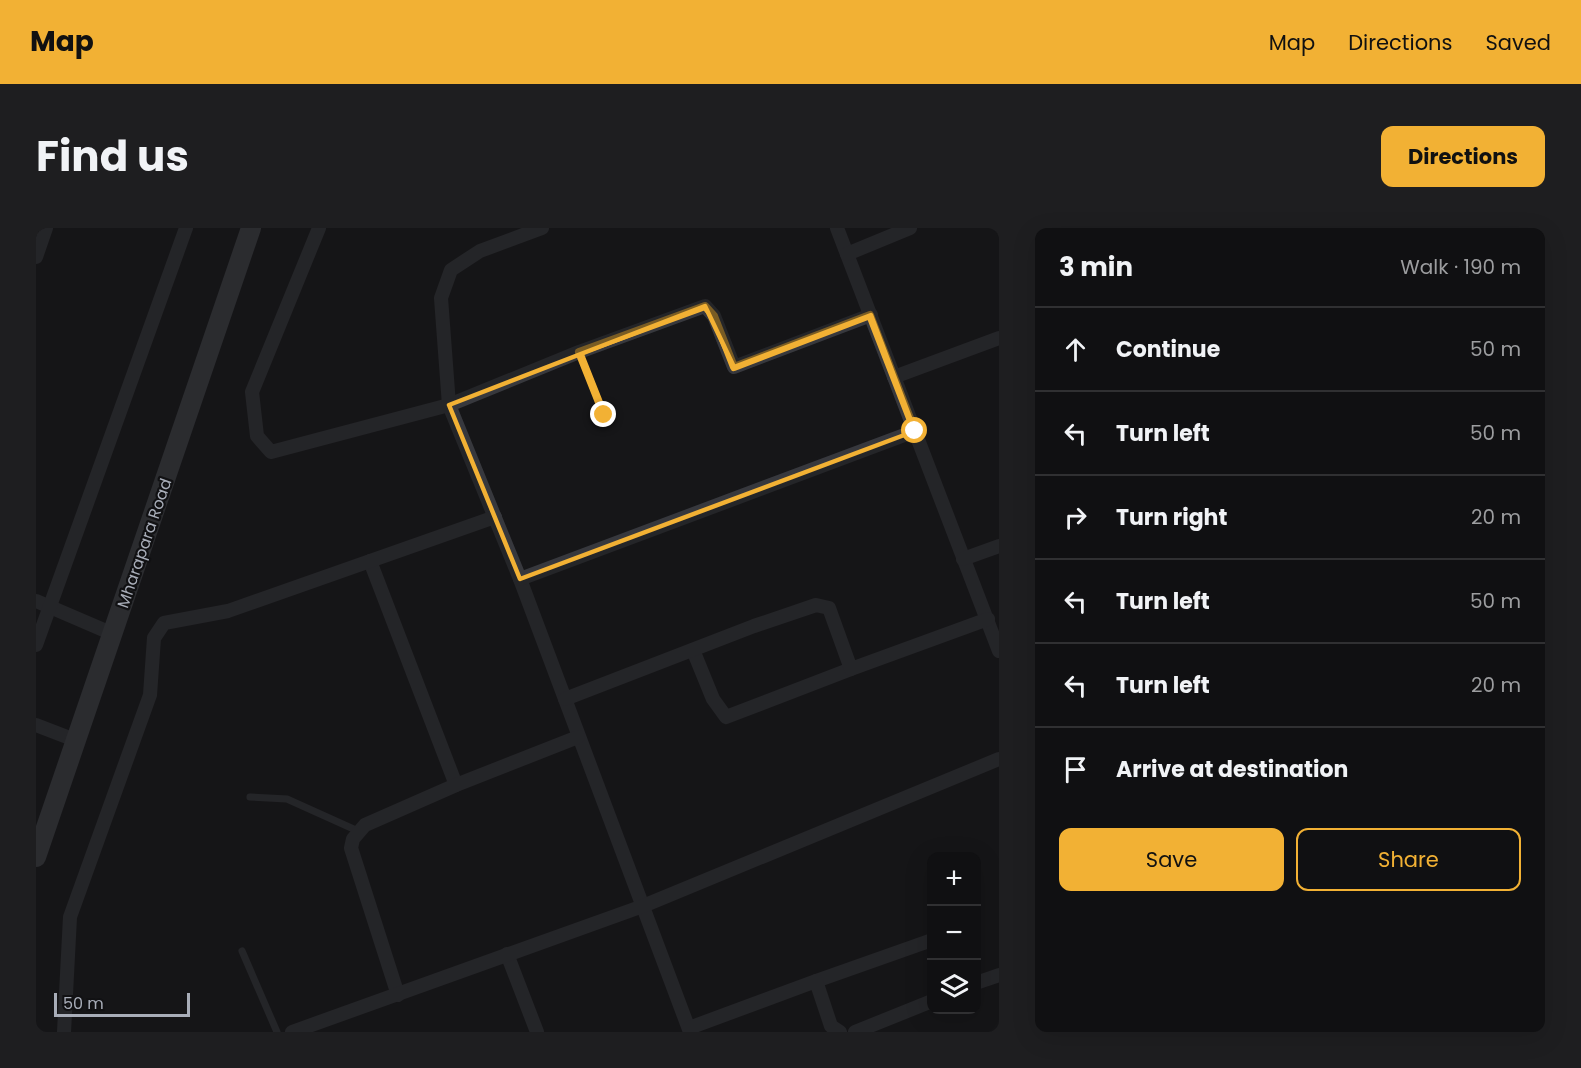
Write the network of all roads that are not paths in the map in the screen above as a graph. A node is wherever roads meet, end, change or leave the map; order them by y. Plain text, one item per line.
1 (46, 228) edge
2 (186, 228) edge
3 (251, 228) edge
4 (319, 228) edge
5 (542, 228) edge
6 (837, 228) edge
7 (909, 228) edge
8 (847, 254) junction
9 (36, 257) edge
10 (870, 315) junction
11 (999, 338) edge
12 (579, 352) junction
13 (894, 377) junction
14 (450, 405) junction
15 (604, 415) dead end
16 (915, 431) junction
17 (495, 517) junction
18 (999, 546) edge
19 (963, 559) junction
20 (370, 561) junction
21 (520, 579) junction
22 (36, 601) edge
23 (50, 606) junction
24 (988, 619) junction
25 (113, 634) junction
26 (36, 645) edge
27 (693, 650) junction
28 (999, 651) edge
29 (851, 669) junction
30 (565, 699) junction
31 (36, 725) edge
32 (578, 736) junction
33 (75, 740) junction
34 (999, 759) edge
35 (456, 784) junction
36 (250, 797) dead end
37 (358, 831) junction
38 (36, 857) edge
39 (643, 906) junction
40 (927, 942) edge
41 (242, 951) dead end
42 (507, 954) junction
43 (999, 975) edge
44 (816, 981) junction
45 (981, 981) edge
46 (398, 994) junction
47 (927, 1003) edge
48 (690, 1030) edge
49 (64, 1032) edge
50 (277, 1032) edge
51 (292, 1032) edge
52 (537, 1032) edge
53 (840, 1032) edge
54 (855, 1032) edge

1 - 9 street
2 - 23 street
3 - 25 main road, Mharapara Road
4 - 14 street
5 - 14 street
6 - 8 street
7 - 8 street
8 - 10 street
10 - 12 street
10 - 13 street
11 - 13 street
12 - 14 street
12 - 15 lane
13 - 16 street
14 - 17 street
16 - 19 street
16 - 21 street
17 - 20 street
17 - 21 street
18 - 19 street
19 - 24 street
20 - 35 street
20 - 49 street
21 - 30 street
22 - 23 street
23 - 25 street
23 - 26 street
24 - 28 street
24 - 29 street
25 - 33 main road, Mharapara Road
27 - 29 street
27 - 29 street
27 - 30 street
30 - 32 street
31 - 33 street
32 - 35 street
32 - 39 street
33 - 38 main road, Mharapara Road
34 - 39 street
35 - 37 street
36 - 37 lane
37 - 46 street
39 - 42 street
39 - 48 street
40 - 44 street
41 - 50 lane
42 - 46 street
42 - 52 street
43 - 45 street
44 - 48 street
44 - 53 street
46 - 51 street
47 - 54 street

